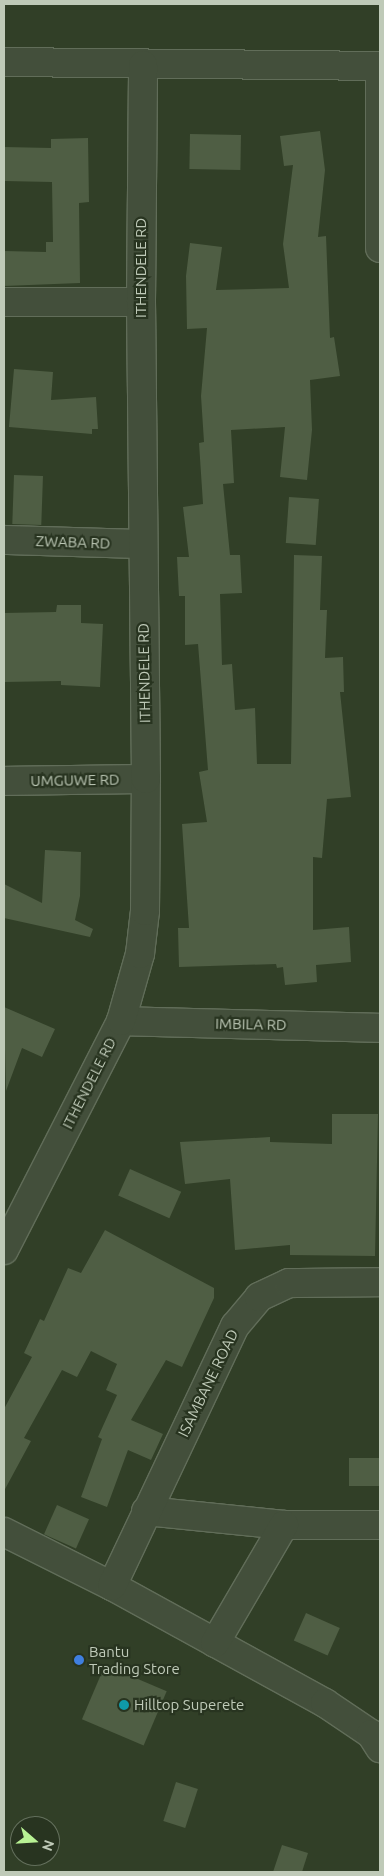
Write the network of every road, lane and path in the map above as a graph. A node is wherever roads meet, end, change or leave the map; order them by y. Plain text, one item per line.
1 (4, 62) edge
2 (144, 65) junction
3 (380, 66) edge
4 (380, 248) edge
5 (4, 302) edge
6 (141, 302) junction
7 (4, 540) edge
8 (142, 544) junction
9 (146, 779) junction
10 (4, 781) edge
11 (121, 1021) junction
12 (380, 1028) edge
13 (4, 1250) edge
14 (380, 1282) edge
15 (146, 1511) junction
16 (284, 1525) junction
17 (380, 1525) edge
18 (4, 1532) edge
19 (112, 1586) junction
20 (215, 1643) junction
21 (380, 1748) edge

1 - 2 street
2 - 3 street
2 - 6 street, ITHENDELE RD
3 - 4 street
5 - 6 street
6 - 8 street, ITHENDELE RD
7 - 8 street, ZWABA RD
8 - 9 street, ITHENDELE RD
9 - 10 street, UMGUWE RD
9 - 11 street, ITHENDELE RD
11 - 12 street, IMBILA RD
11 - 13 street, ITHENDELE RD
14 - 15 street, ISAMBANE ROAD
15 - 16 street
15 - 19 street, ISAMBANE ROAD
16 - 17 street
16 - 20 street
18 - 19 street
19 - 20 street
20 - 21 street

